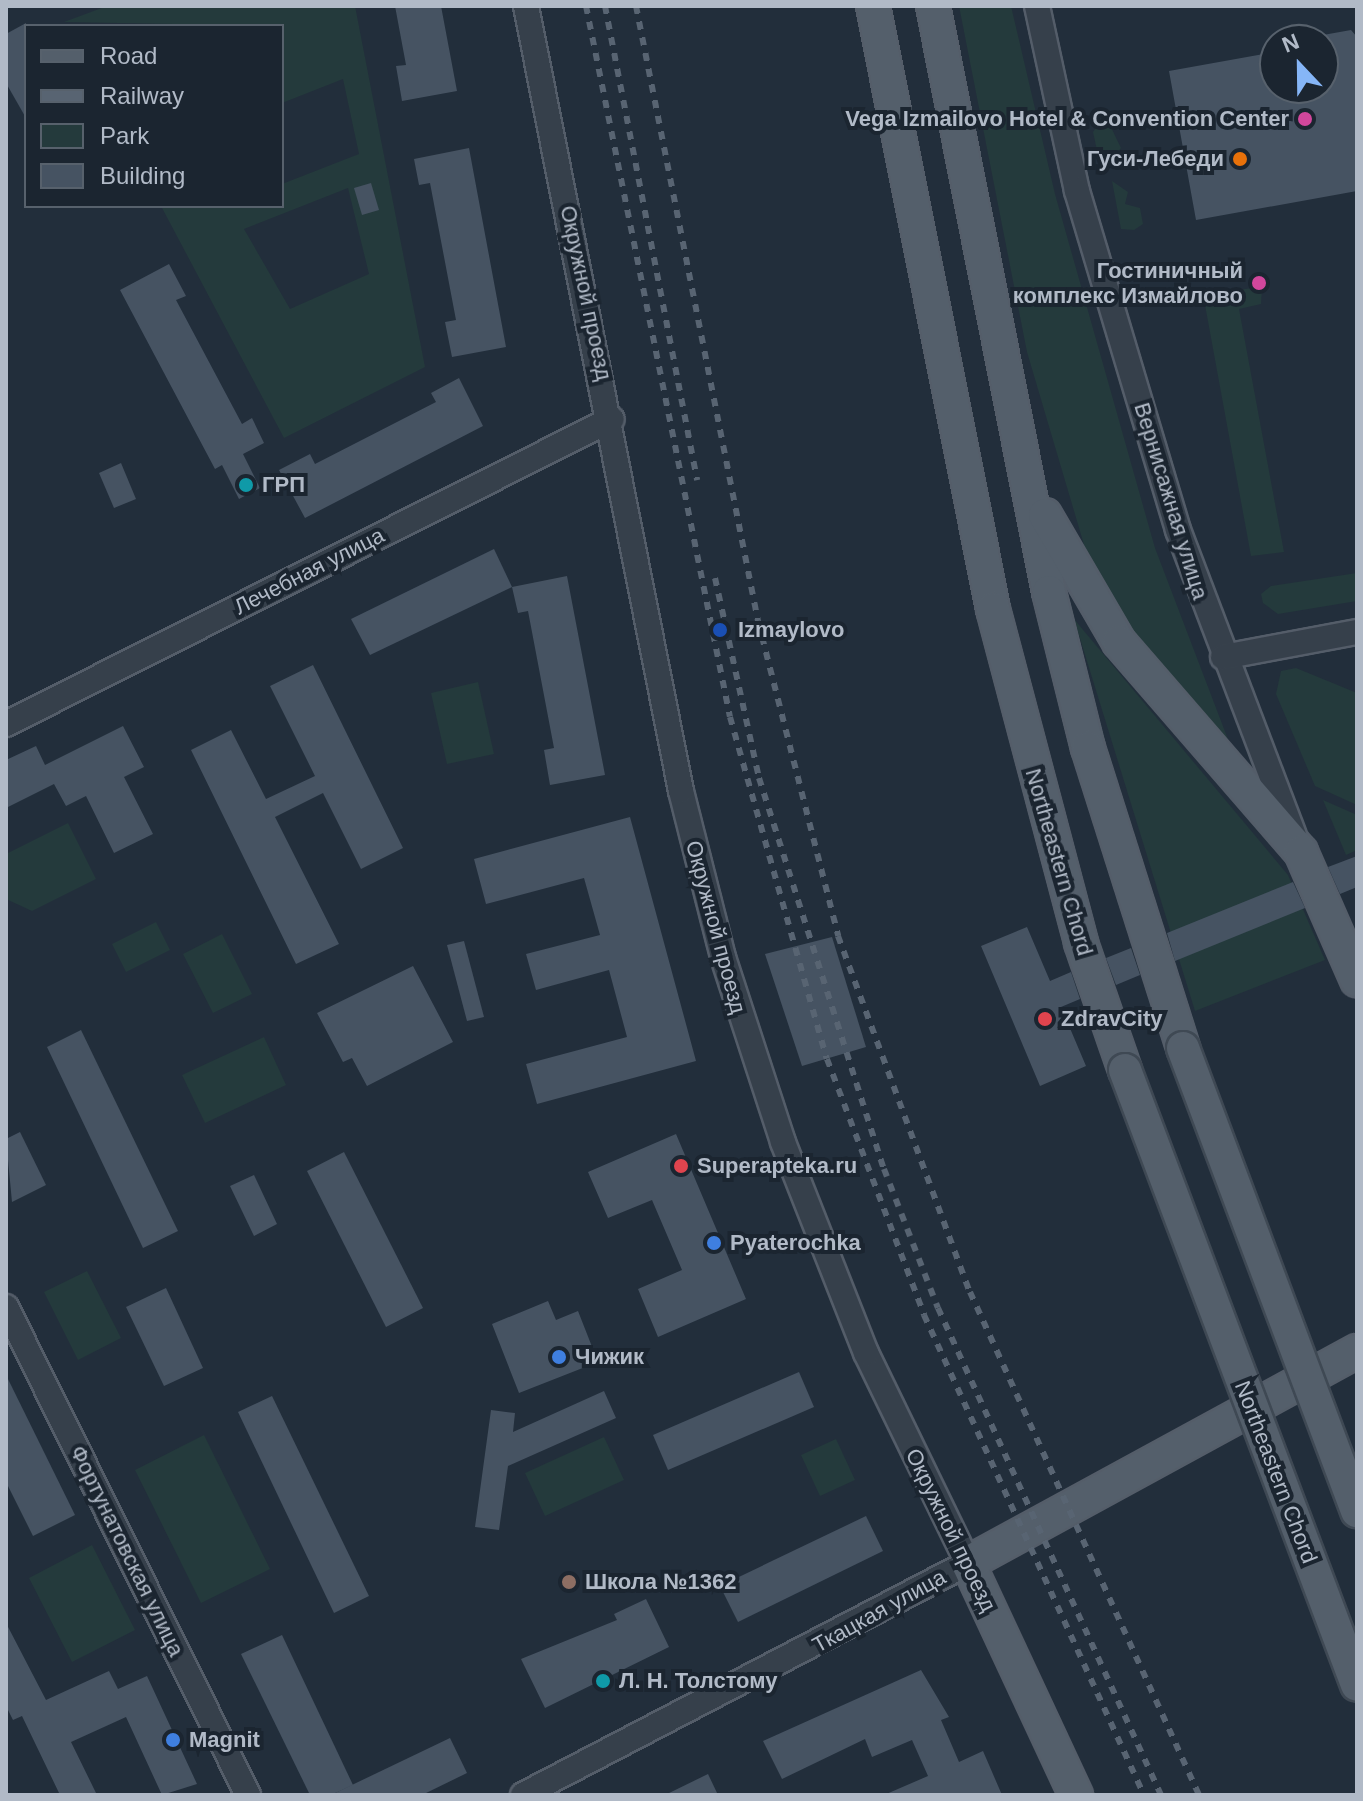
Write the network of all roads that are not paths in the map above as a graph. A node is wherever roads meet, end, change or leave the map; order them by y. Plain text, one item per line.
1 (526, 6) edge
2 (873, 6) edge
3 (933, 6) edge
4 (1037, 6) edge
5 (612, 419) junction
6 (1020, 455) junction
7 (1357, 632) edge
8 (1223, 657) junction
9 (6, 724) edge
10 (1301, 852) junction
11 (1357, 980) edge
12 (6, 1307) edge
13 (1357, 1351) edge
14 (1357, 1511) edge
15 (968, 1563) junction
16 (1357, 1685) edge
17 (248, 1795) edge
18 (523, 1795) edge
19 (1076, 1795) edge

1 - 5 street, Окружной проезд
2 - 16 main road, Northeastern Chord, bridge
3 - 6 main road
4 - 8 street, Вернисажная улица
5 - 9 street, Лечебная улица
5 - 15 street, Окружной проезд
6 - 10 main road
6 - 14 main road, bridge
7 - 8 street
8 - 10 street, Вернисажная улица
10 - 11 main road, Вернисажная улица
12 - 17 street, Фортунатовская улица
13 - 15 main road, Ткацкая улица
15 - 18 street, Ткацкая улица
15 - 19 main road, Окружной проезд

